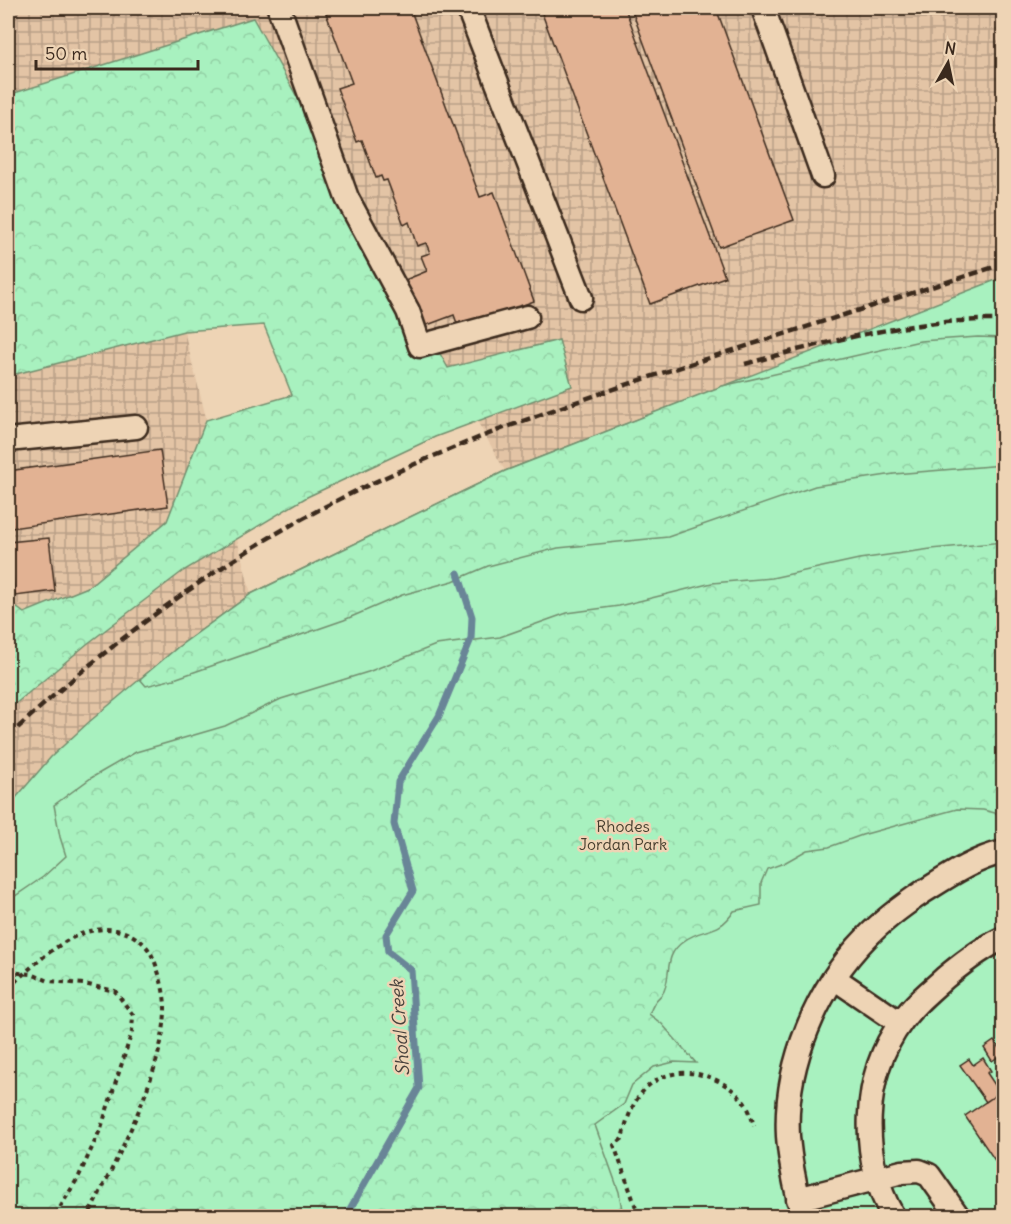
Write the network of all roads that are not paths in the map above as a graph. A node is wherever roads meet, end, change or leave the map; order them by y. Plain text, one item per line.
1 (279, 8) edge
2 (468, 8) edge
3 (762, 8) edge
4 (823, 176) dead end
5 (581, 298) dead end
6 (527, 317) dead end
7 (136, 427) dead end
8 (8, 440) edge
9 (1004, 852) edge
10 (1004, 938) edge
11 (834, 978) junction
12 (900, 1023) junction
13 (877, 1179) junction
14 (801, 1208) edge
15 (893, 1216) edge
16 (958, 1216) edge

1 - 6 street
2 - 5 street
3 - 4 street
7 - 8 street
9 - 11 street
10 - 12 street
11 - 12 street
11 - 14 street
12 - 13 street
13 - 14 street
13 - 15 street
13 - 16 street

